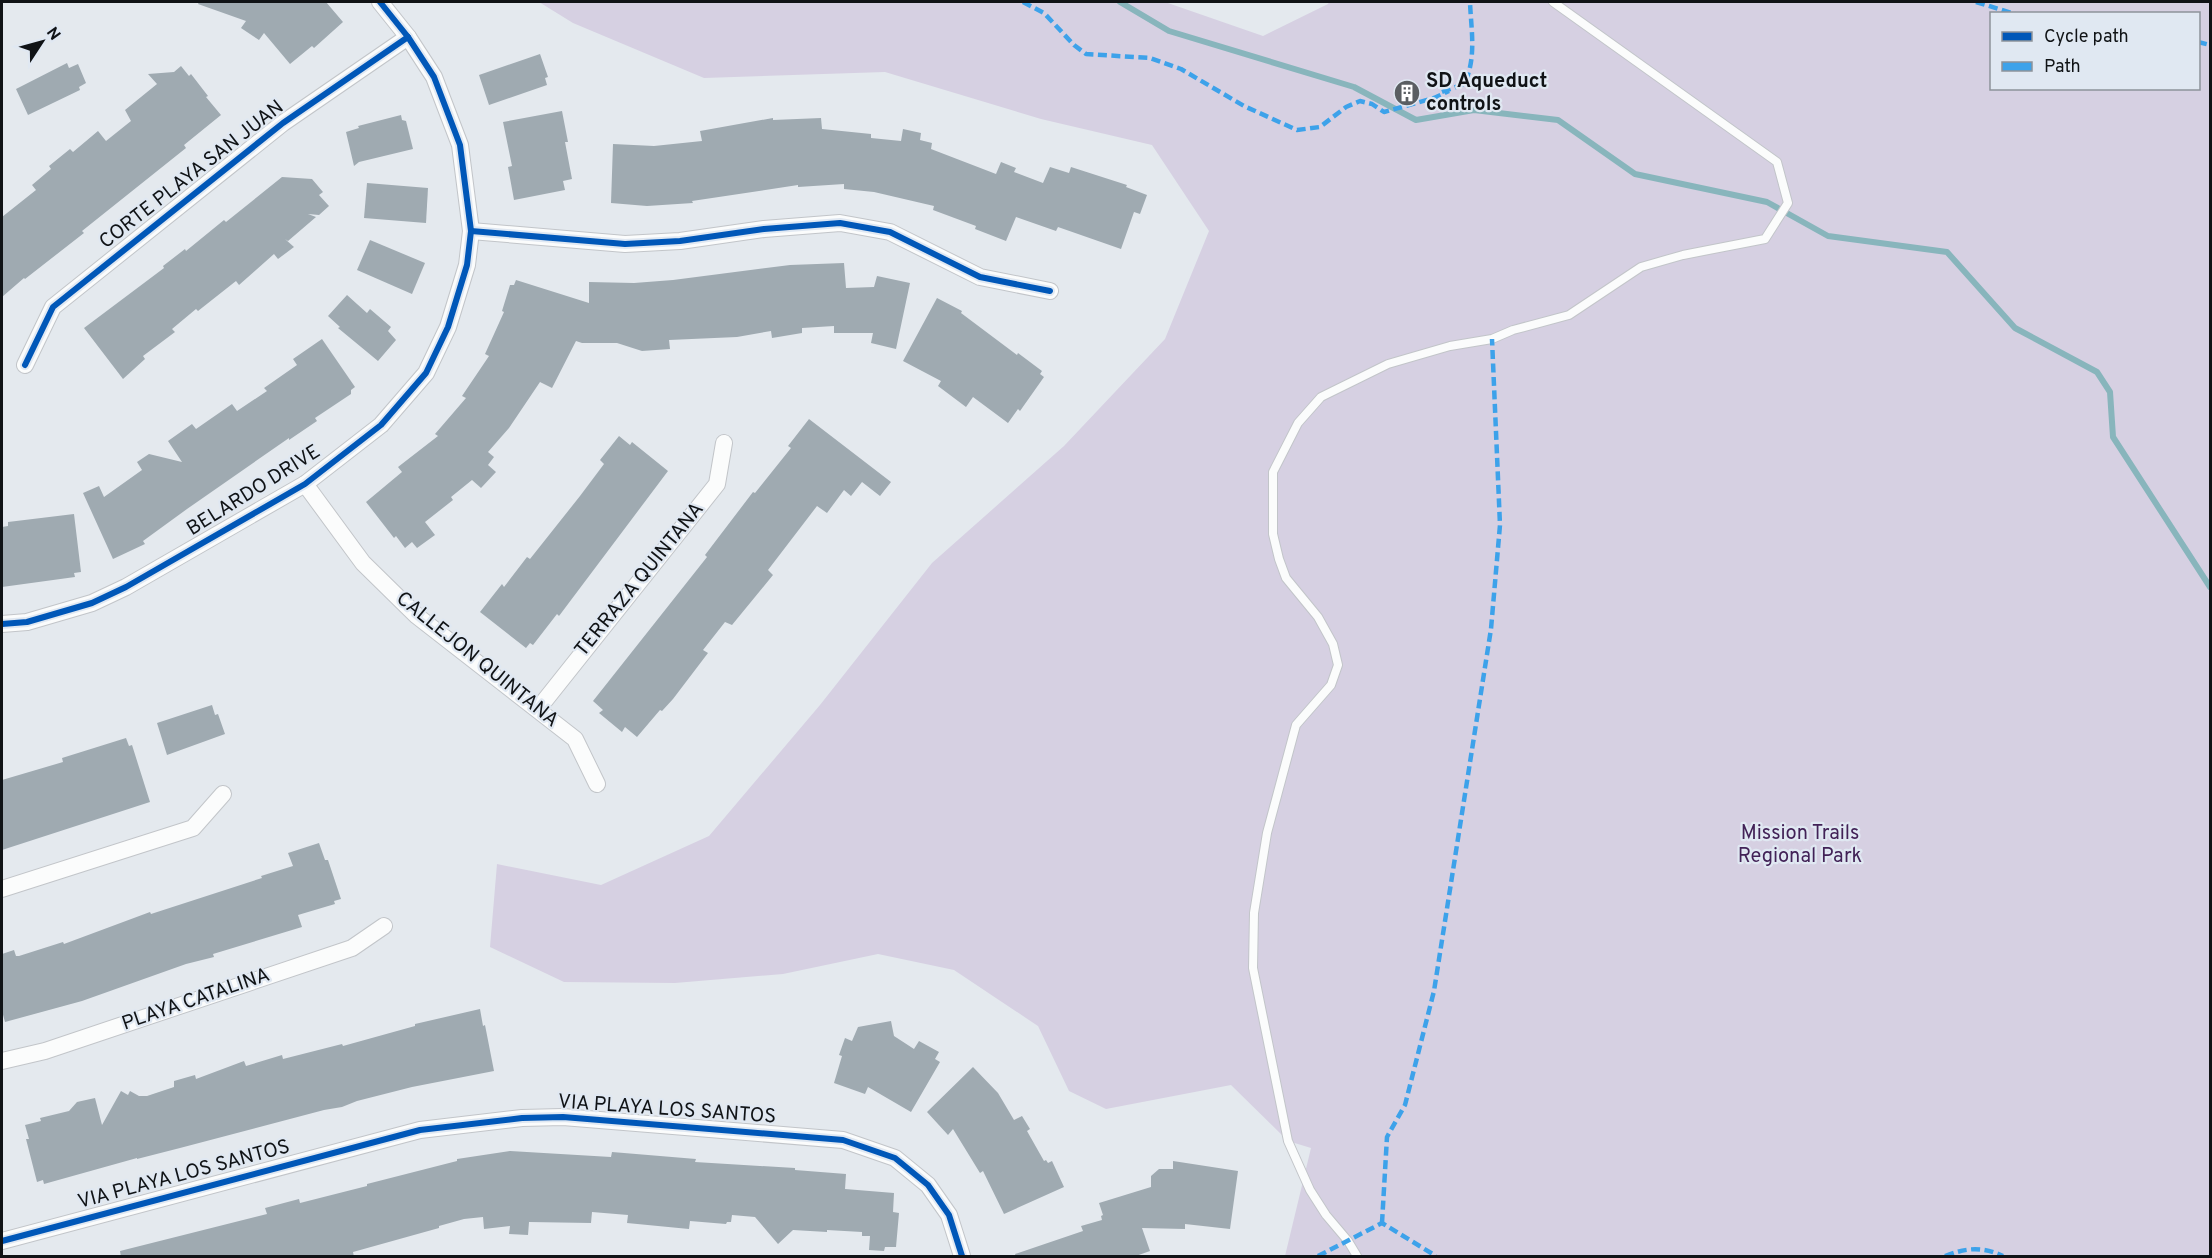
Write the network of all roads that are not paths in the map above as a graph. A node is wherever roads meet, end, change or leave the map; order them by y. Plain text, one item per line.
1 (380, 2) edge
2 (1553, 2) edge
3 (408, 37) junction
4 (471, 231) junction
5 (1050, 291) dead end
6 (25, 365) dead end
7 (724, 443) dead end
8 (305, 484) junction
9 (2, 624) edge
10 (538, 709) junction
11 (597, 784) dead end
12 (223, 794) dead end
13 (2, 889) edge
14 (384, 926) dead end
15 (2, 1061) edge
16 (2, 1241) edge
17 (962, 1257) edge
18 (1357, 1257) edge

1 - 3 street, BELARDO DRIVE
2 - 18 lane
3 - 4 street, BELARDO DRIVE
3 - 6 street, CORTE PLAYA SAN JUAN
4 - 5 street
4 - 8 street, BELARDO DRIVE
7 - 10 street, TERRAZA QUINTANA
8 - 9 street, BELARDO DRIVE
8 - 10 street, CALLEJON QUINTANA
10 - 11 street, CALLEJON QUINTANA
12 - 13 street
14 - 15 street, PLAYA CATALINA
16 - 17 street, VIA PLAYA LOS SANTOS

